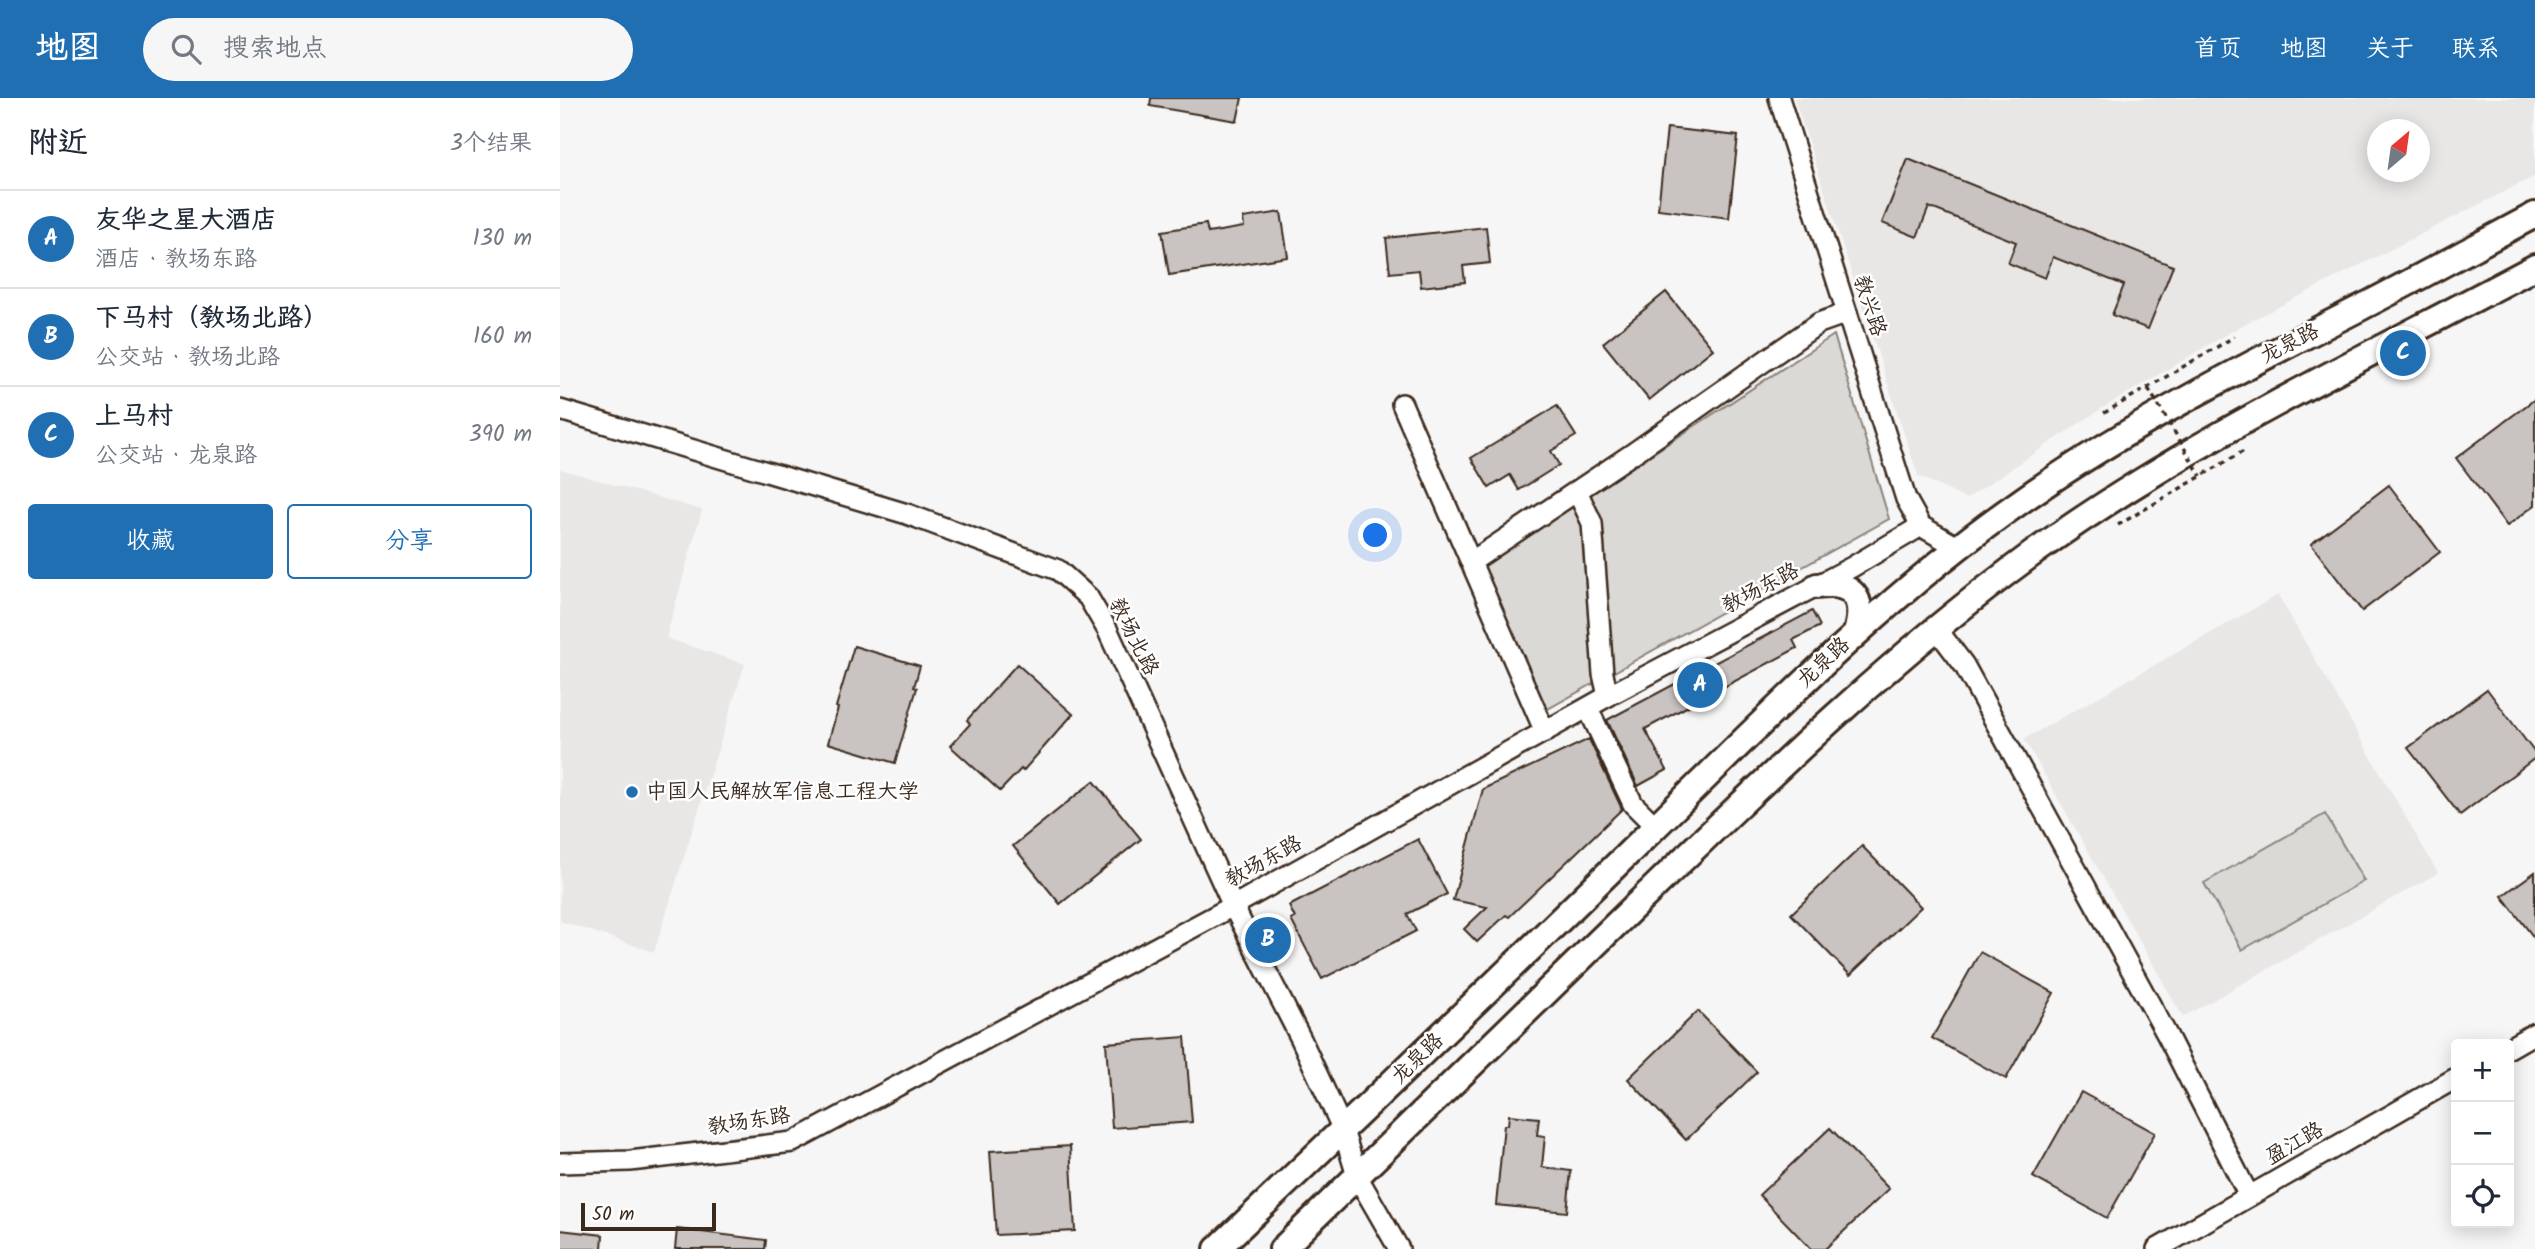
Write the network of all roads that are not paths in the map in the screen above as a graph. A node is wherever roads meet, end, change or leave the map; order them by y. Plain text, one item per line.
1 (1779, 98) edge
2 (2535, 215) edge
3 (2535, 267) edge
4 (1847, 313) junction
5 (1402, 404) dead end
6 (560, 410) edge
7 (1577, 491) junction
8 (1921, 526) junction
9 (1959, 548) junction
10 (1471, 562) junction
11 (1817, 586) junction
12 (1936, 628) junction
13 (1856, 633) junction
14 (1608, 696) junction
15 (1588, 708) junction
16 (1545, 732) junction
17 (1656, 827) junction
18 (1233, 906) junction
19 (2535, 1033) edge
20 (2514, 1045) edge
21 (2451, 1081) edge
22 (1343, 1129) junction
23 (560, 1163) edge
24 (1357, 1176) junction
25 (2249, 1196) junction
26 (1217, 1249) edge
27 (1282, 1249) edge
28 (1399, 1249) edge
29 (2157, 1249) edge

1 - 4 street, 教兴路
2 - 9 main road, 龙泉路
3 - 12 main road, 龙泉路
4 - 7 street
4 - 8 street, 教兴路
5 - 10 street
6 - 18 street, 教场北路
7 - 10 street
7 - 14 street
8 - 9 street
8 - 11 street, 教场东路
9 - 13 main road, 龙泉路
10 - 16 street
11 - 13 main road
11 - 14 street, 教场东路
12 - 24 main road, 龙泉路
12 - 25 street
13 - 17 main road, 龙泉路
14 - 15 street, 教场东路
15 - 16 street, 教场东路
15 - 17 street
16 - 18 street, 教场东路
17 - 22 main road, 龙泉路
18 - 22 street, 教场北路
18 - 23 street, 教场东路
19 - 20 street
21 - 25 street, 盈江路
22 - 24 street, 教场北路
22 - 26 main road, 龙泉路
24 - 27 main road, 龙泉路
24 - 28 street, 教场北路
25 - 29 street, 盈江路

